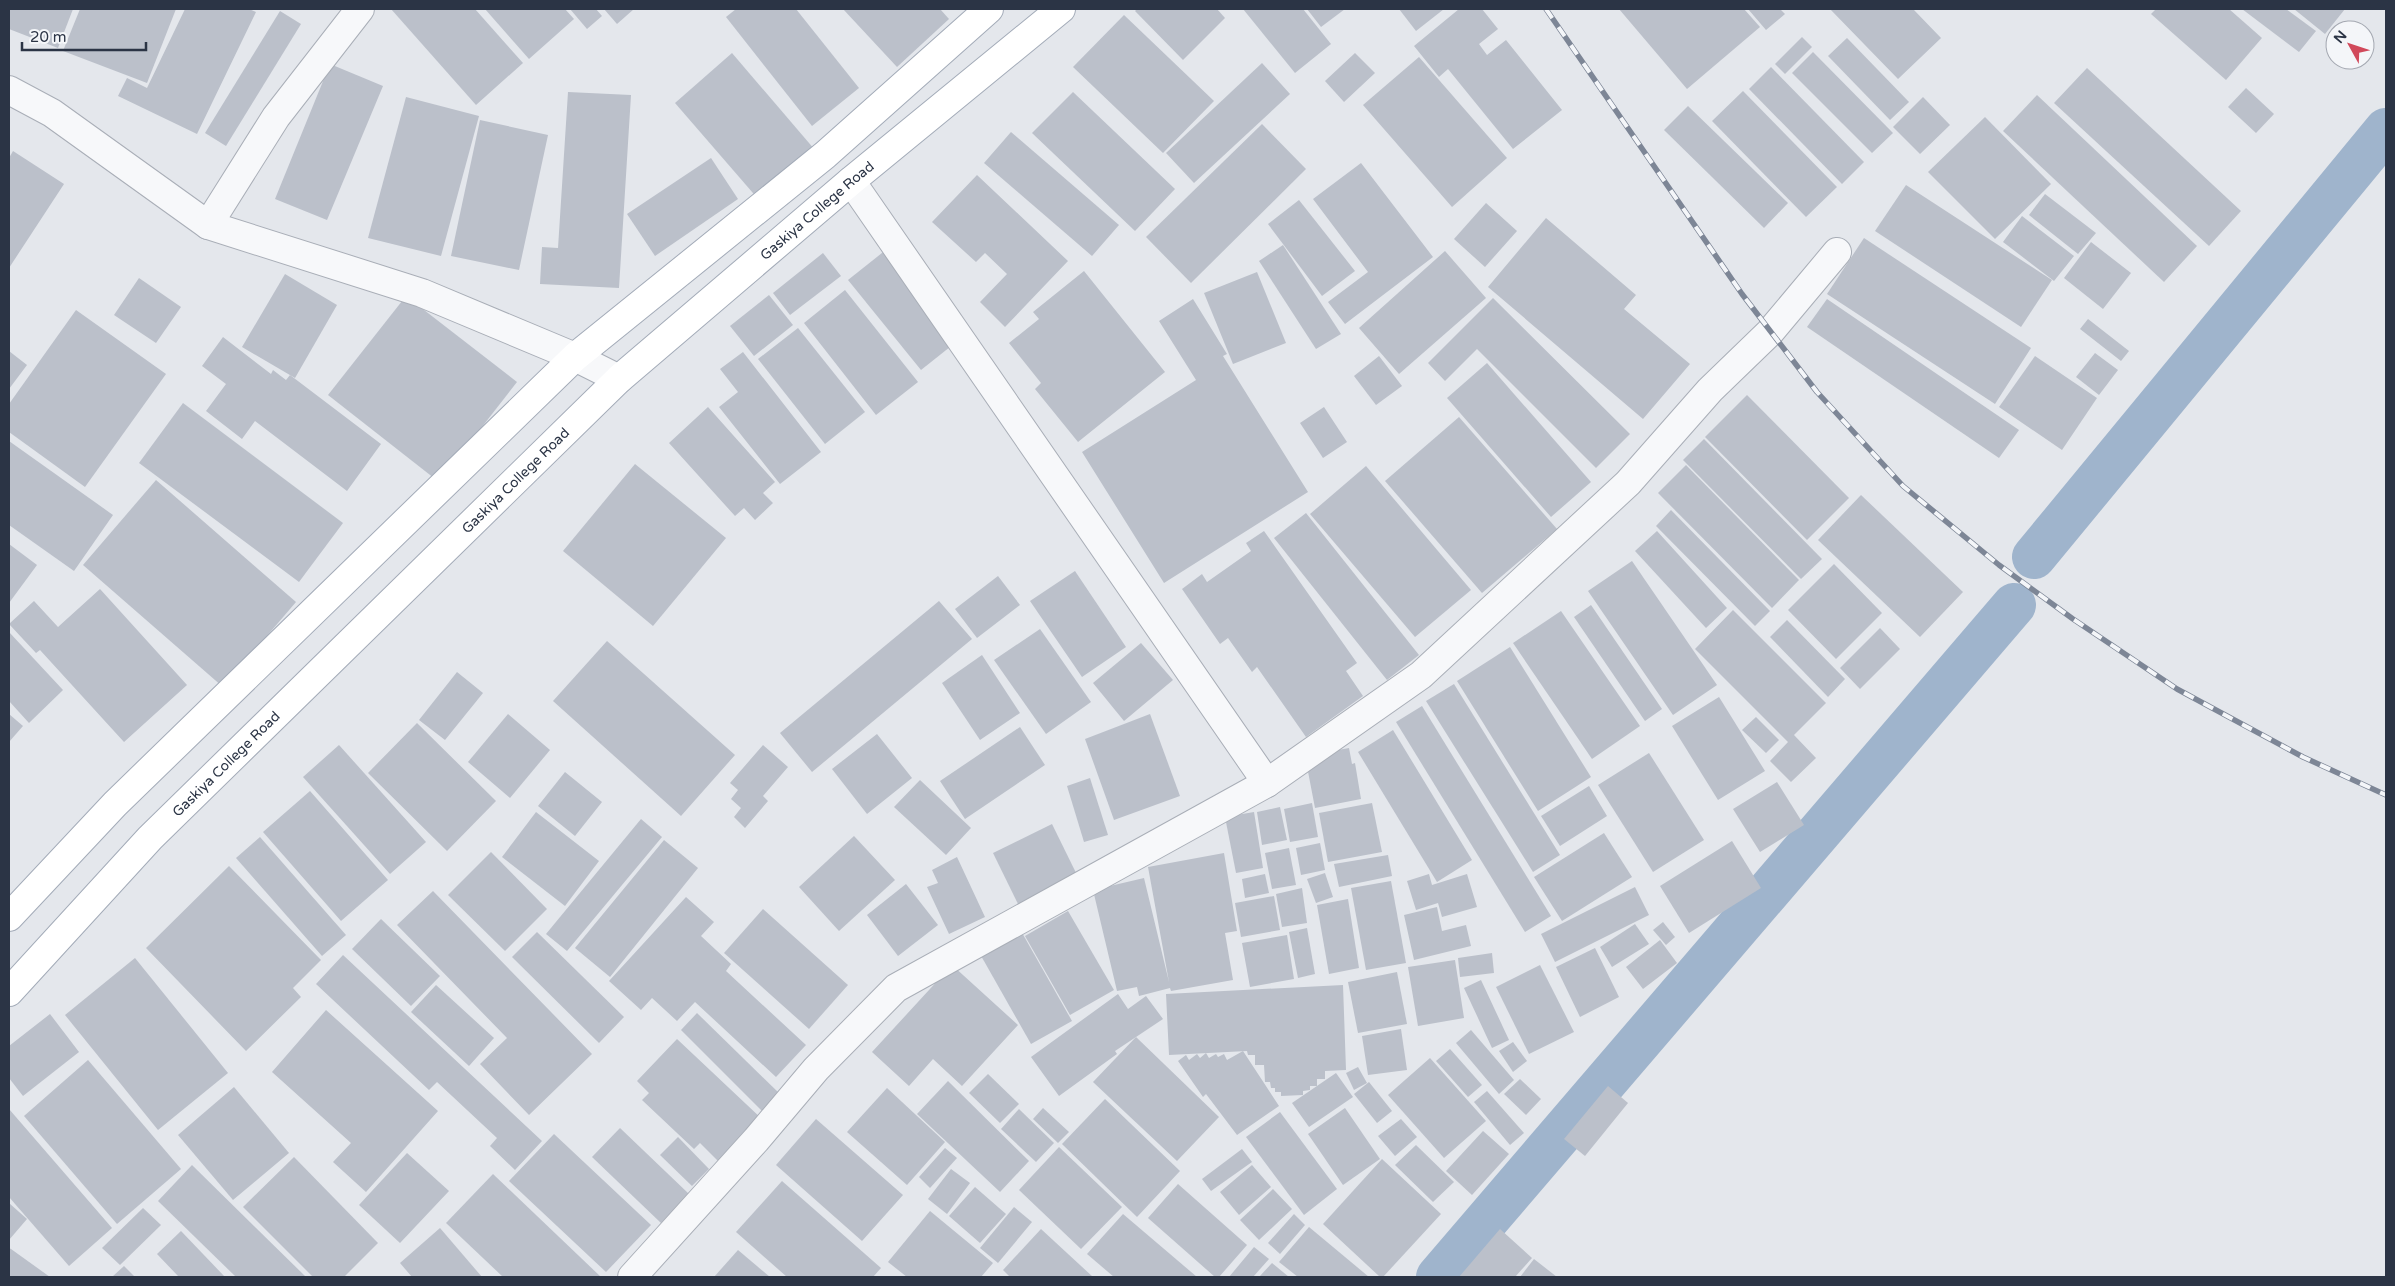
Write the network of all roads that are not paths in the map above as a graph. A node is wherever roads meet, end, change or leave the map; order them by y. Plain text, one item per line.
1 (360, 9) edge
2 (989, 9) edge
3 (1061, 9) edge
4 (9, 90) edge
5 (851, 181) junction
6 (208, 224) junction
7 (1837, 252) dead end
8 (575, 356) junction
9 (619, 379) junction
10 (1267, 783) junction
11 (9, 917) edge
12 (9, 992) edge
13 (632, 1277) edge

1 - 6 street
2 - 8 main road
3 - 5 main road, Gaskiya College Road
4 - 6 street
5 - 9 main road, Gaskiya College Road
5 - 10 street
6 - 8 street
7 - 10 street
8 - 9 street
8 - 11 main road
9 - 12 main road, Gaskiya College Road
10 - 13 street

